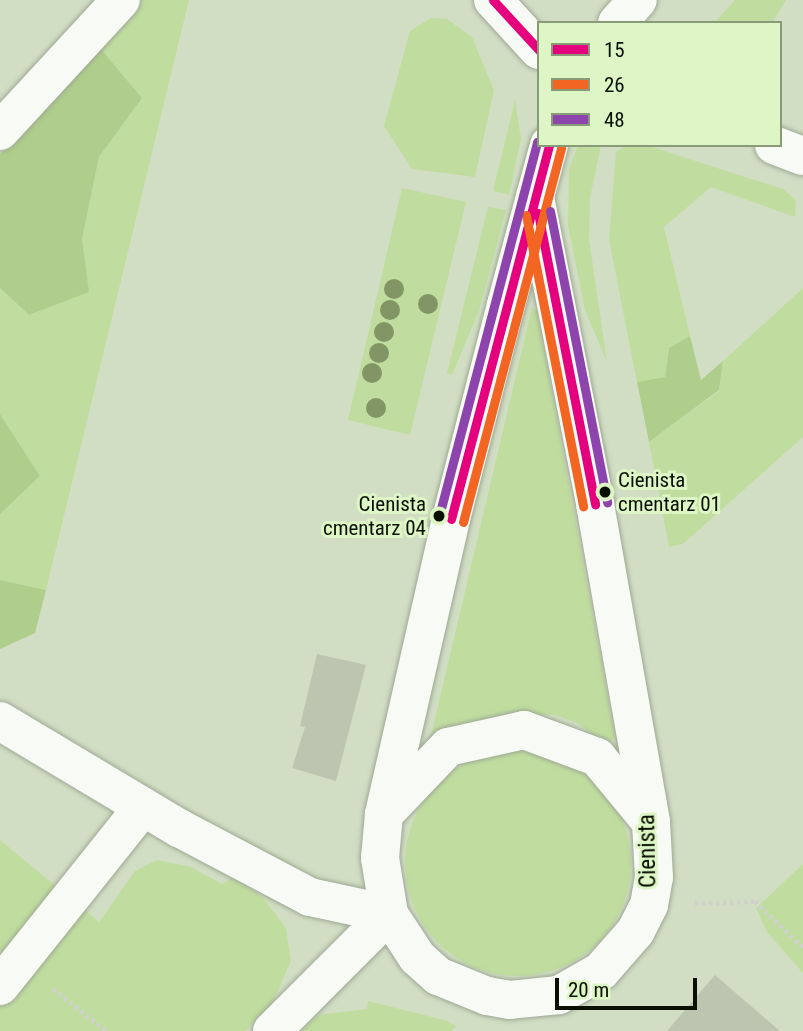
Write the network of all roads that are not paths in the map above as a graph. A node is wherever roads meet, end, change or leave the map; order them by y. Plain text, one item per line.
1 (121, 0) edge
2 (493, 0) edge
3 (638, 0) edge
4 (619, 21) edge
5 (537, 48) edge
6 (0, 131) edge
7 (548, 147) edge
8 (779, 147) edge
9 (803, 156) edge
10 (535, 197) junction
11 (0, 721) edge
12 (143, 807) junction
13 (384, 814) junction
14 (651, 822) junction
15 (388, 914) junction
16 (10, 974) edge
17 (272, 1031) edge

1 - 6 street
2 - 5 street
3 - 4 street
7 - 10 street, Cienista
8 - 9 street
10 - 13 street, Cienista
10 - 14 street, Cienista
11 - 12 street
12 - 15 street
12 - 16 street
13 - 14 street
13 - 15 street, Cienista
14 - 15 street, Cienista
15 - 17 street

